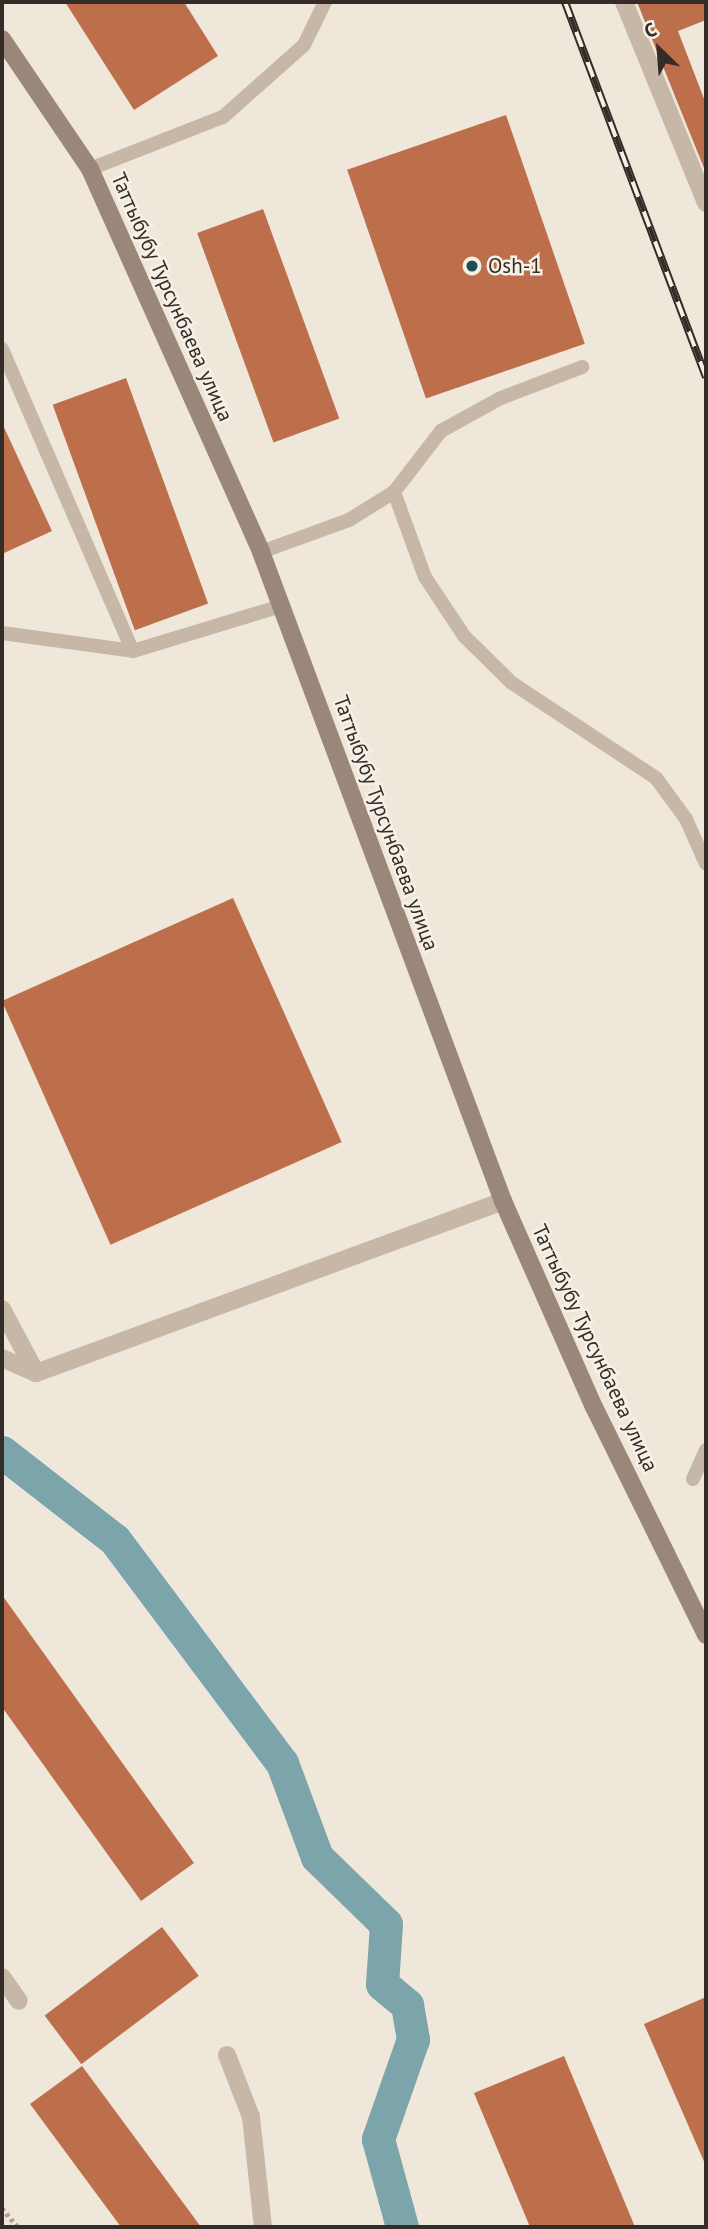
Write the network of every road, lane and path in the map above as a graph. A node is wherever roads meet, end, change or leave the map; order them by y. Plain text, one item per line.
1 (325, 2) edge
2 (624, 2) edge
3 (2, 39) edge
4 (90, 169) junction
5 (703, 195) edge
6 (2, 349) edge
7 (582, 367) dead end
8 (394, 492) junction
9 (261, 552) junction
10 (281, 607) junction
11 (2, 633) edge
12 (133, 651) junction
13 (706, 864) edge
14 (503, 1201) junction
15 (2, 1309) edge
16 (2, 1358) edge
17 (36, 1373) junction
18 (706, 1450) edge
19 (693, 1479) dead end
20 (706, 1635) edge
21 (2, 1977) edge
22 (19, 2001) dead end
23 (227, 2055) dead end
24 (2, 2208) edge
25 (18, 2227) edge
26 (263, 2227) edge

1 - 4 lane
2 - 5 street
3 - 4 street, Таттыбубу Турсунбаева улица
4 - 9 street, Таттыбубу Турсунбаева улица
6 - 12 lane
7 - 8 lane
8 - 9 lane
8 - 13 lane
9 - 10 street, Таттыбубу Турсунбаева улица
10 - 12 lane
10 - 14 street, Таттыбубу Турсунбаева улица
11 - 12 lane
14 - 17 street
14 - 20 street, Таттыбубу Турсунбаева улица
15 - 17 street
16 - 17 street
18 - 19 lane
21 - 22 street
23 - 26 street
24 - 25 path

